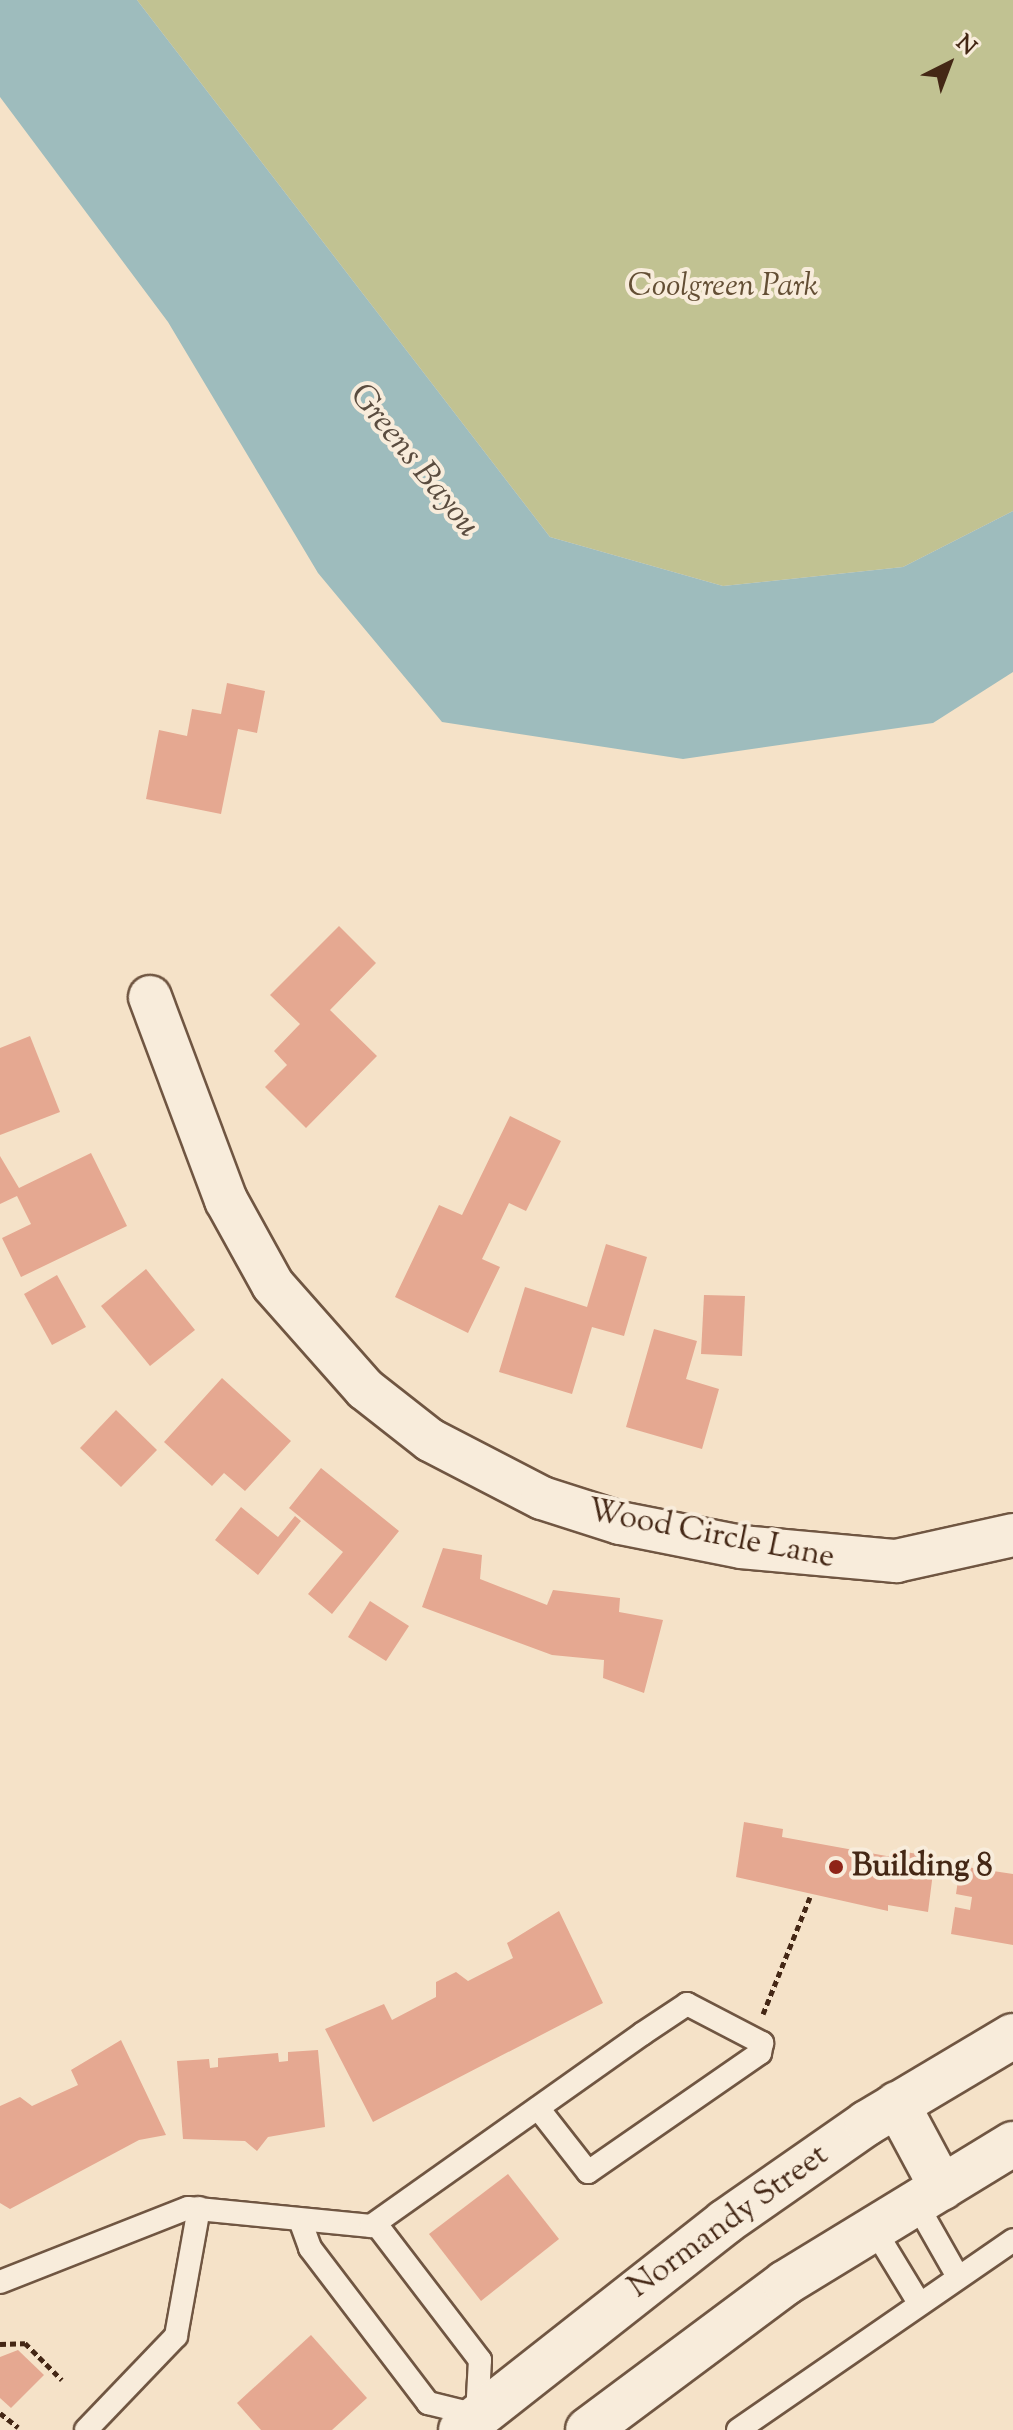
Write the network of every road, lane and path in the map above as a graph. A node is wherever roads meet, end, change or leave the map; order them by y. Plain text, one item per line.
1 (150, 997) dead end
2 (1013, 1535) edge
3 (810, 1897) dead end
4 (759, 2024) dead end
5 (1013, 2036) edge
6 (897, 2104) junction
7 (538, 2108) junction
8 (1013, 2144) edge
9 (929, 2196) junction
10 (199, 2208) junction
11 (300, 2220) junction
12 (376, 2224) junction
13 (874, 2229) junction
14 (1013, 2240) edge
15 (958, 2277) junction
16 (0, 2282) edge
17 (919, 2303) junction
18 (0, 2344) edge
19 (62, 2380) dead end
20 (0, 2413) edge
21 (476, 2425) edge
22 (18, 2427) dead end
23 (86, 2430) edge
24 (588, 2430) edge
25 (738, 2430) edge

1 - 2 street, Wood Circle Lane
3 - 4 path
5 - 6 main road, Normandy Street
6 - 9 main road
6 - 21 main road, Normandy Street
7 - 7 lane
7 - 12 lane
8 - 9 main road
9 - 13 main road
9 - 15 lane
10 - 11 lane
10 - 16 lane
10 - 23 lane
11 - 12 lane
11 - 21 lane
12 - 21 lane
13 - 17 lane
13 - 24 main road
14 - 15 lane
15 - 17 lane
17 - 25 lane
18 - 19 path
20 - 22 path

